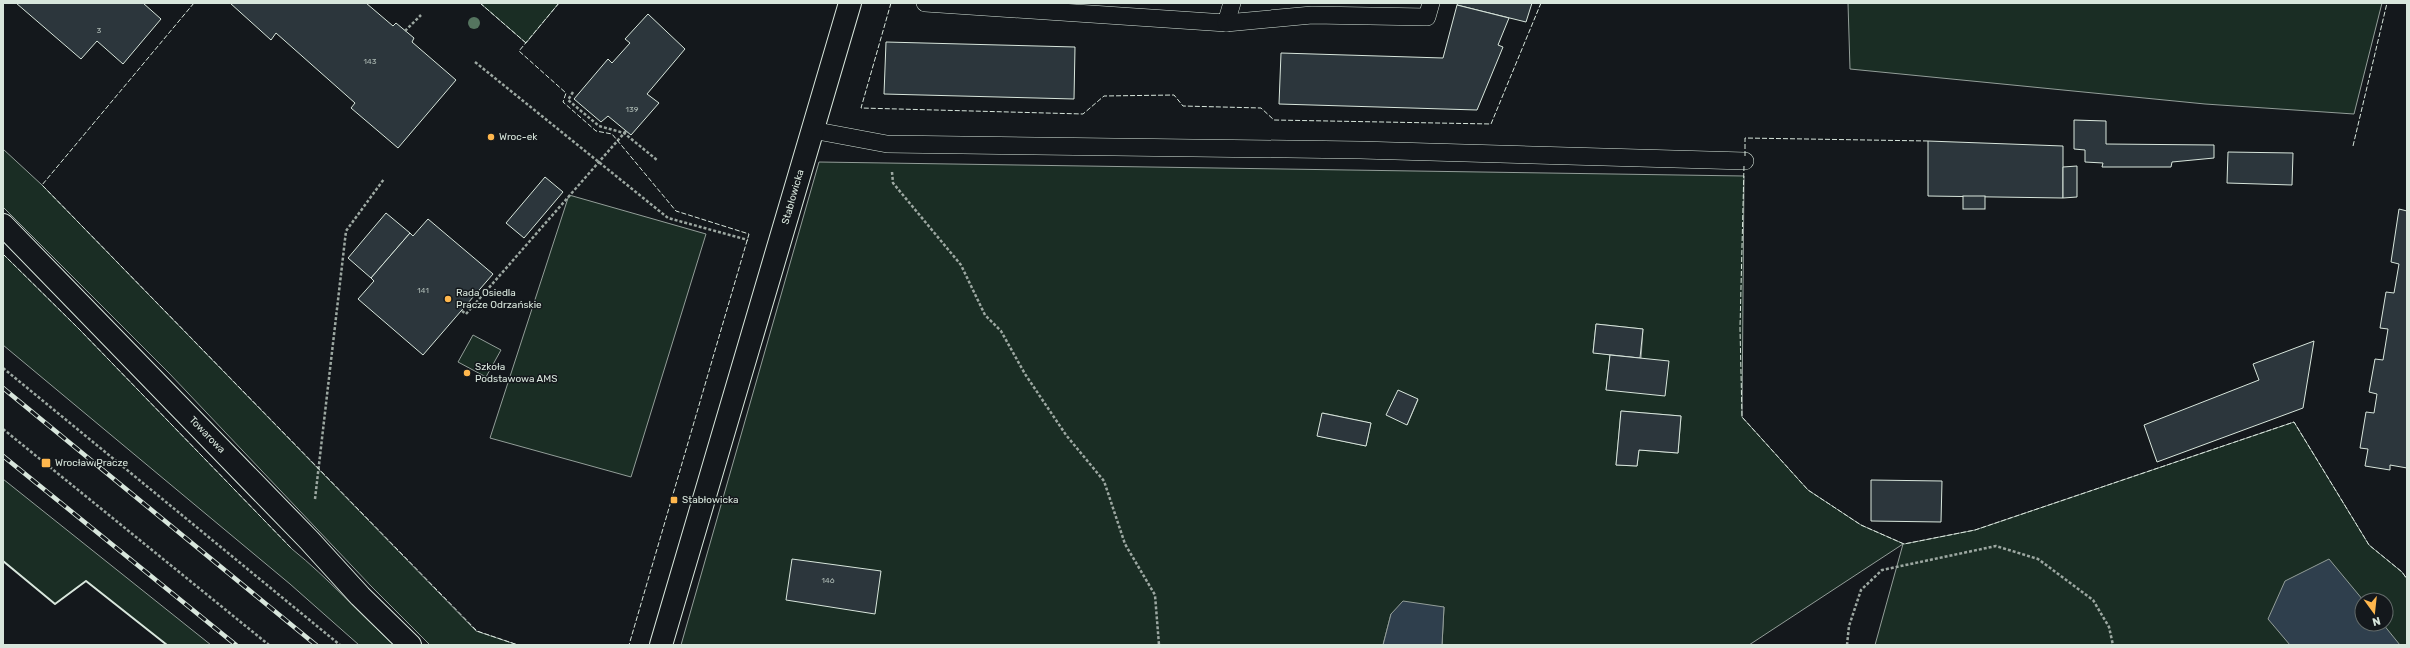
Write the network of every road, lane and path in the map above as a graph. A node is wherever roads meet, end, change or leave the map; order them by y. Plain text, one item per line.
1 (850, 3) edge
2 (925, 3) edge
3 (1232, 3) edge
4 (1431, 3) edge
5 (421, 15) dead end
6 (1226, 23) junction
7 (405, 32) dead end
8 (475, 62) dead end
9 (573, 92) dead end
10 (812, 130) junction
11 (625, 132) junction
12 (887, 144) junction
13 (657, 160) dead end
14 (1745, 161) dead end
15 (598, 162) junction
16 (384, 179) dead end
17 (3, 225) edge
18 (754, 242) dead end
19 (462, 311) dead end
20 (3, 368) edge
21 (3, 429) edge
22 (309, 540) junction
23 (269, 645) edge
24 (340, 645) edge
25 (410, 645) edge
26 (661, 645) edge
27 (1159, 645) edge
28 (1847, 645) edge
29 (2113, 645) edge

1 - 10 street, Stabłowicka
2 - 6 lane
3 - 6 lane
4 - 6 lane
5 - 7 path
8 - 15 path
9 - 11 path
10 - 12 lane
10 - 26 street, Stabłowicka
11 - 13 path
11 - 15 path
12 - 14 lane
12 - 27 path
15 - 18 path
15 - 19 path
16 - 22 path
17 - 22 street, Towarowa
20 - 24 path
21 - 23 path
22 - 25 street, Towarowa
28 - 29 path

